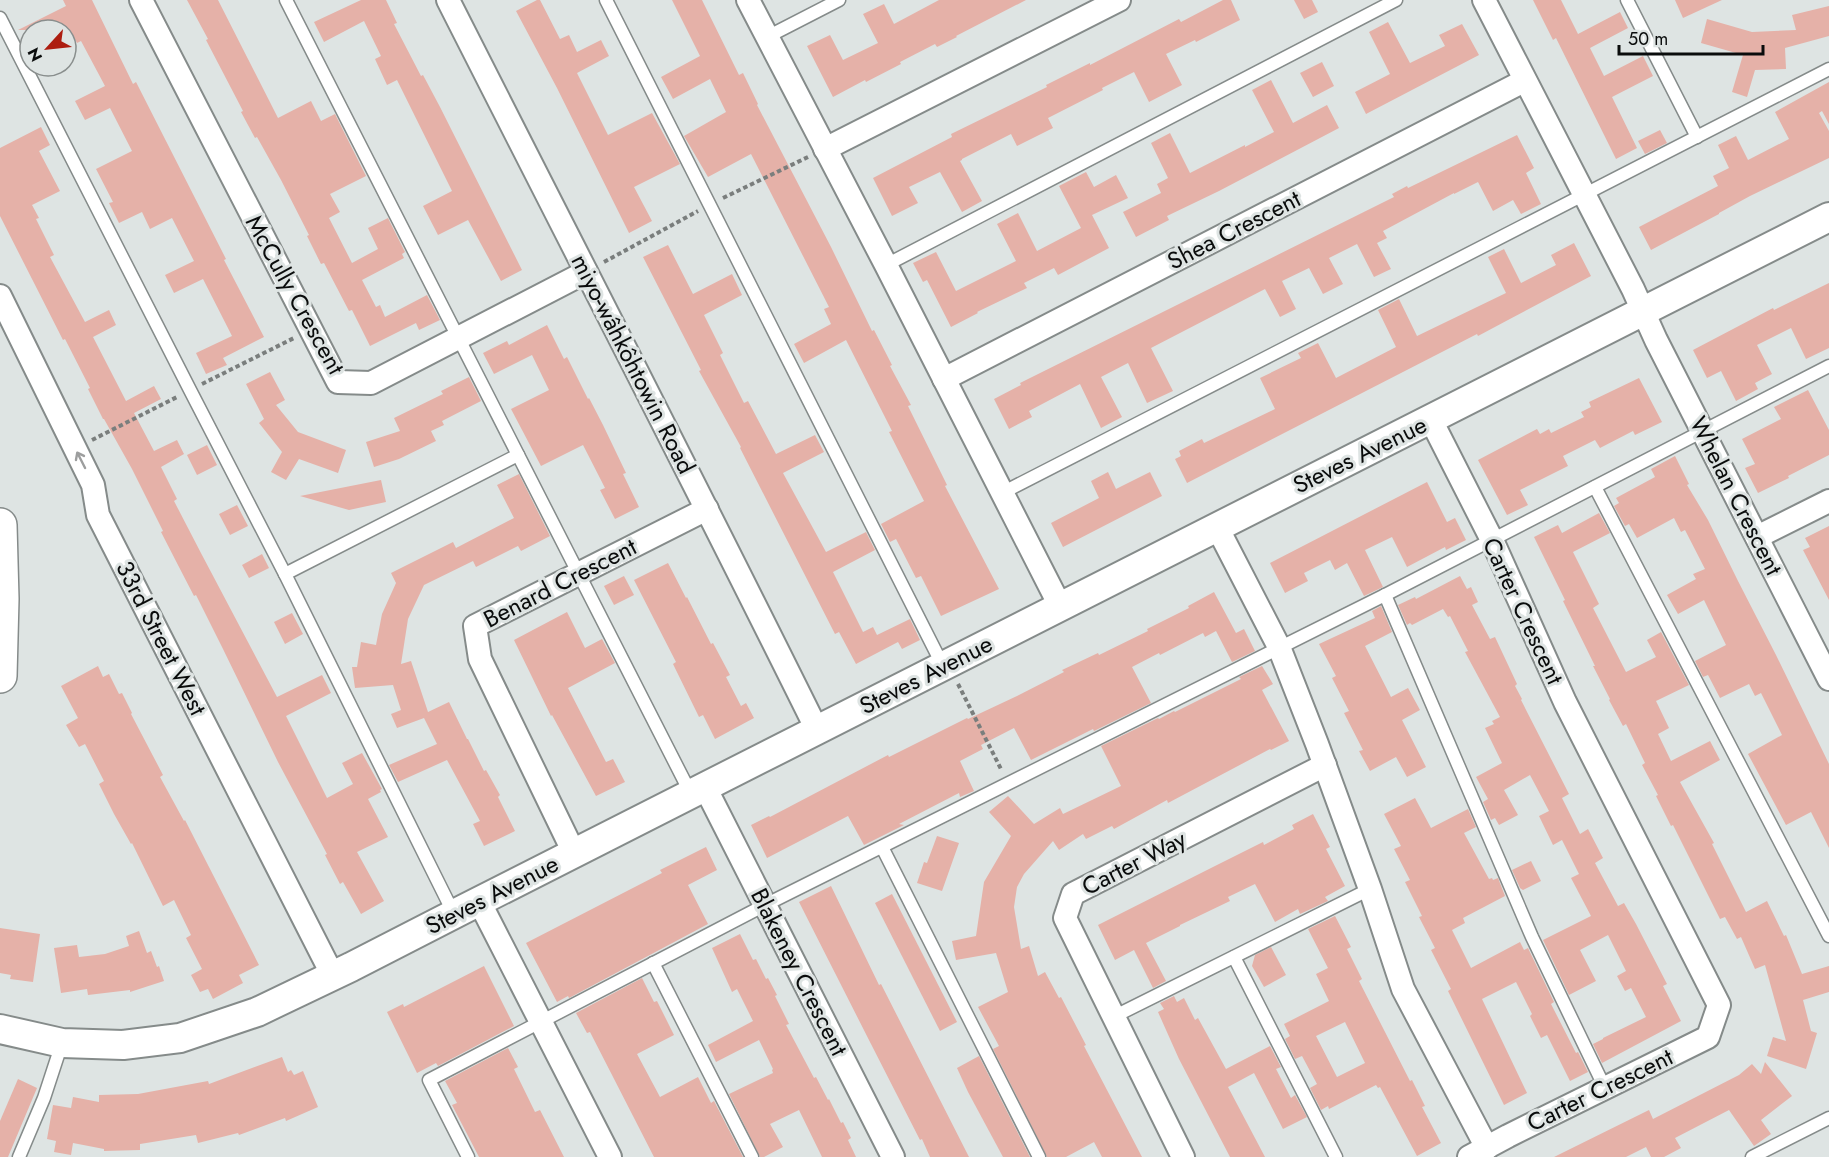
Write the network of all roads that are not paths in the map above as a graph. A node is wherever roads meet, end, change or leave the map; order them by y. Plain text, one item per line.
1 (141, 0) edge
2 (286, 0) edge
3 (448, 0) edge
4 (606, 0) edge
5 (748, 0) edge
6 (839, 0) edge
7 (1119, 0) edge
8 (1396, 0) edge
9 (1484, 0) edge
10 (1627, 0) edge
11 (0, 18) edge
12 (767, 37) junction
13 (1829, 69) edge
14 (1524, 81) junction
15 (1697, 137) junction
16 (817, 153) junction
17 (1585, 195) junction
18 (1829, 217) edge
19 (886, 265) junction
20 (596, 267) junction
21 (0, 296) edge
22 (1644, 312) junction
23 (459, 338) junction
24 (1829, 366) edge
25 (944, 379) junction
26 (1431, 420) junction
27 (1703, 431) junction
28 (518, 455) junction
29 (1595, 487) junction
30 (1002, 493) junction
31 (1829, 501) edge
32 (707, 509) junction
33 (0, 525) edge
34 (1217, 527) junction
35 (1757, 537) junction
36 (1492, 540) junction
37 (579, 573) junction
38 (285, 574) junction
39 (1385, 595) junction
40 (1060, 606) junction
41 (1279, 647) junction
42 (0, 676) edge
43 (951, 676) junction
44 (1829, 679) edge
45 (817, 730) junction
46 (1325, 765) junction
47 (698, 790) junction
48 (882, 847) junction
49 (574, 853) junction
50 (1370, 889) junction
51 (479, 901) junction
52 (765, 905) junction
53 (454, 914) junction
54 (1829, 936) edge
55 (1234, 957) junction
56 (653, 963) junction
57 (333, 976) junction
58 (1113, 1017) junction
59 (540, 1021) junction
60 (0, 1029) edge
61 (62, 1043) junction
62 (1605, 1088) junction
63 (1829, 1118) edge
64 (1478, 1152) edge
65 (19, 1157) edge
66 (468, 1157) edge
67 (610, 1157) edge
68 (752, 1157) edge
69 (893, 1157) edge
70 (1039, 1157) edge
71 (1183, 1157) edge
72 (1336, 1157) edge
73 (1752, 1157) edge

1 - 23 street, McCully Crescent
2 - 23 lane
3 - 20 street, miyo-wâhkôhtowin Road
4 - 43 lane
5 - 12 street
6 - 12 lane
7 - 16 street
8 - 19 lane
9 - 14 street
10 - 15 lane
11 - 38 lane
12 - 16 street
13 - 15 lane
14 - 17 street
14 - 25 street, Shea Crescent
15 - 17 lane
16 - 19 street
17 - 22 street
17 - 30 lane
18 - 22 street, Steves Avenue
19 - 25 street
20 - 23 street, McCully Crescent
20 - 32 street, miyo-wâhkôhtowin Road
57 -> 21 street, 33rd Street West
22 - 26 street, Steves Avenue
22 - 27 street, Whelan Crescent
23 - 28 lane
24 - 27 lane
25 - 30 street
26 - 34 street, Steves Avenue
26 - 36 street, Carter Crescent
27 - 29 lane
27 - 35 street, Whelan Crescent
28 - 37 lane
28 - 38 lane
29 - 36 lane
29 - 54 lane
30 - 40 street
31 - 35 street
32 - 37 street, Benard Crescent
32 - 45 street, miyo-wâhkôhtowin Road
33 - 42 main road
34 - 40 street, Steves Avenue
34 - 41 street, Carter Crescent
35 - 44 street, Whelan Crescent
36 - 39 lane
36 - 62 street, Carter Crescent
37 - 47 lane
37 - 49 street, Benard Crescent
38 - 53 lane
39 - 41 lane
39 - 62 lane
40 - 43 street, Steves Avenue
41 - 46 street, Carter Crescent
41 - 48 lane
43 - 45 street, Steves Avenue
45 - 47 street, Steves Avenue
46 - 50 street, Carter Crescent
46 - 58 street, Carter Way
47 - 49 street, Steves Avenue
47 - 52 street, Blakeney Crescent
48 - 52 lane
48 - 70 lane
49 - 51 street, Steves Avenue
50 - 55 lane
50 - 64 street, Carter Crescent
51 - 53 street, Steves Avenue
51 - 59 street
52 - 56 lane
52 - 69 street, Blakeney Crescent
53 - 57 street, Steves Avenue
55 - 58 lane
55 - 72 lane
56 - 59 lane
56 - 68 lane
57 - 61 street, Steves Avenue
58 - 71 street, Carter Way
59 - 66 lane
59 - 67 street
60 - 61 street, Steves Avenue
61 - 65 lane
62 - 64 street, Carter Crescent
63 - 73 lane

